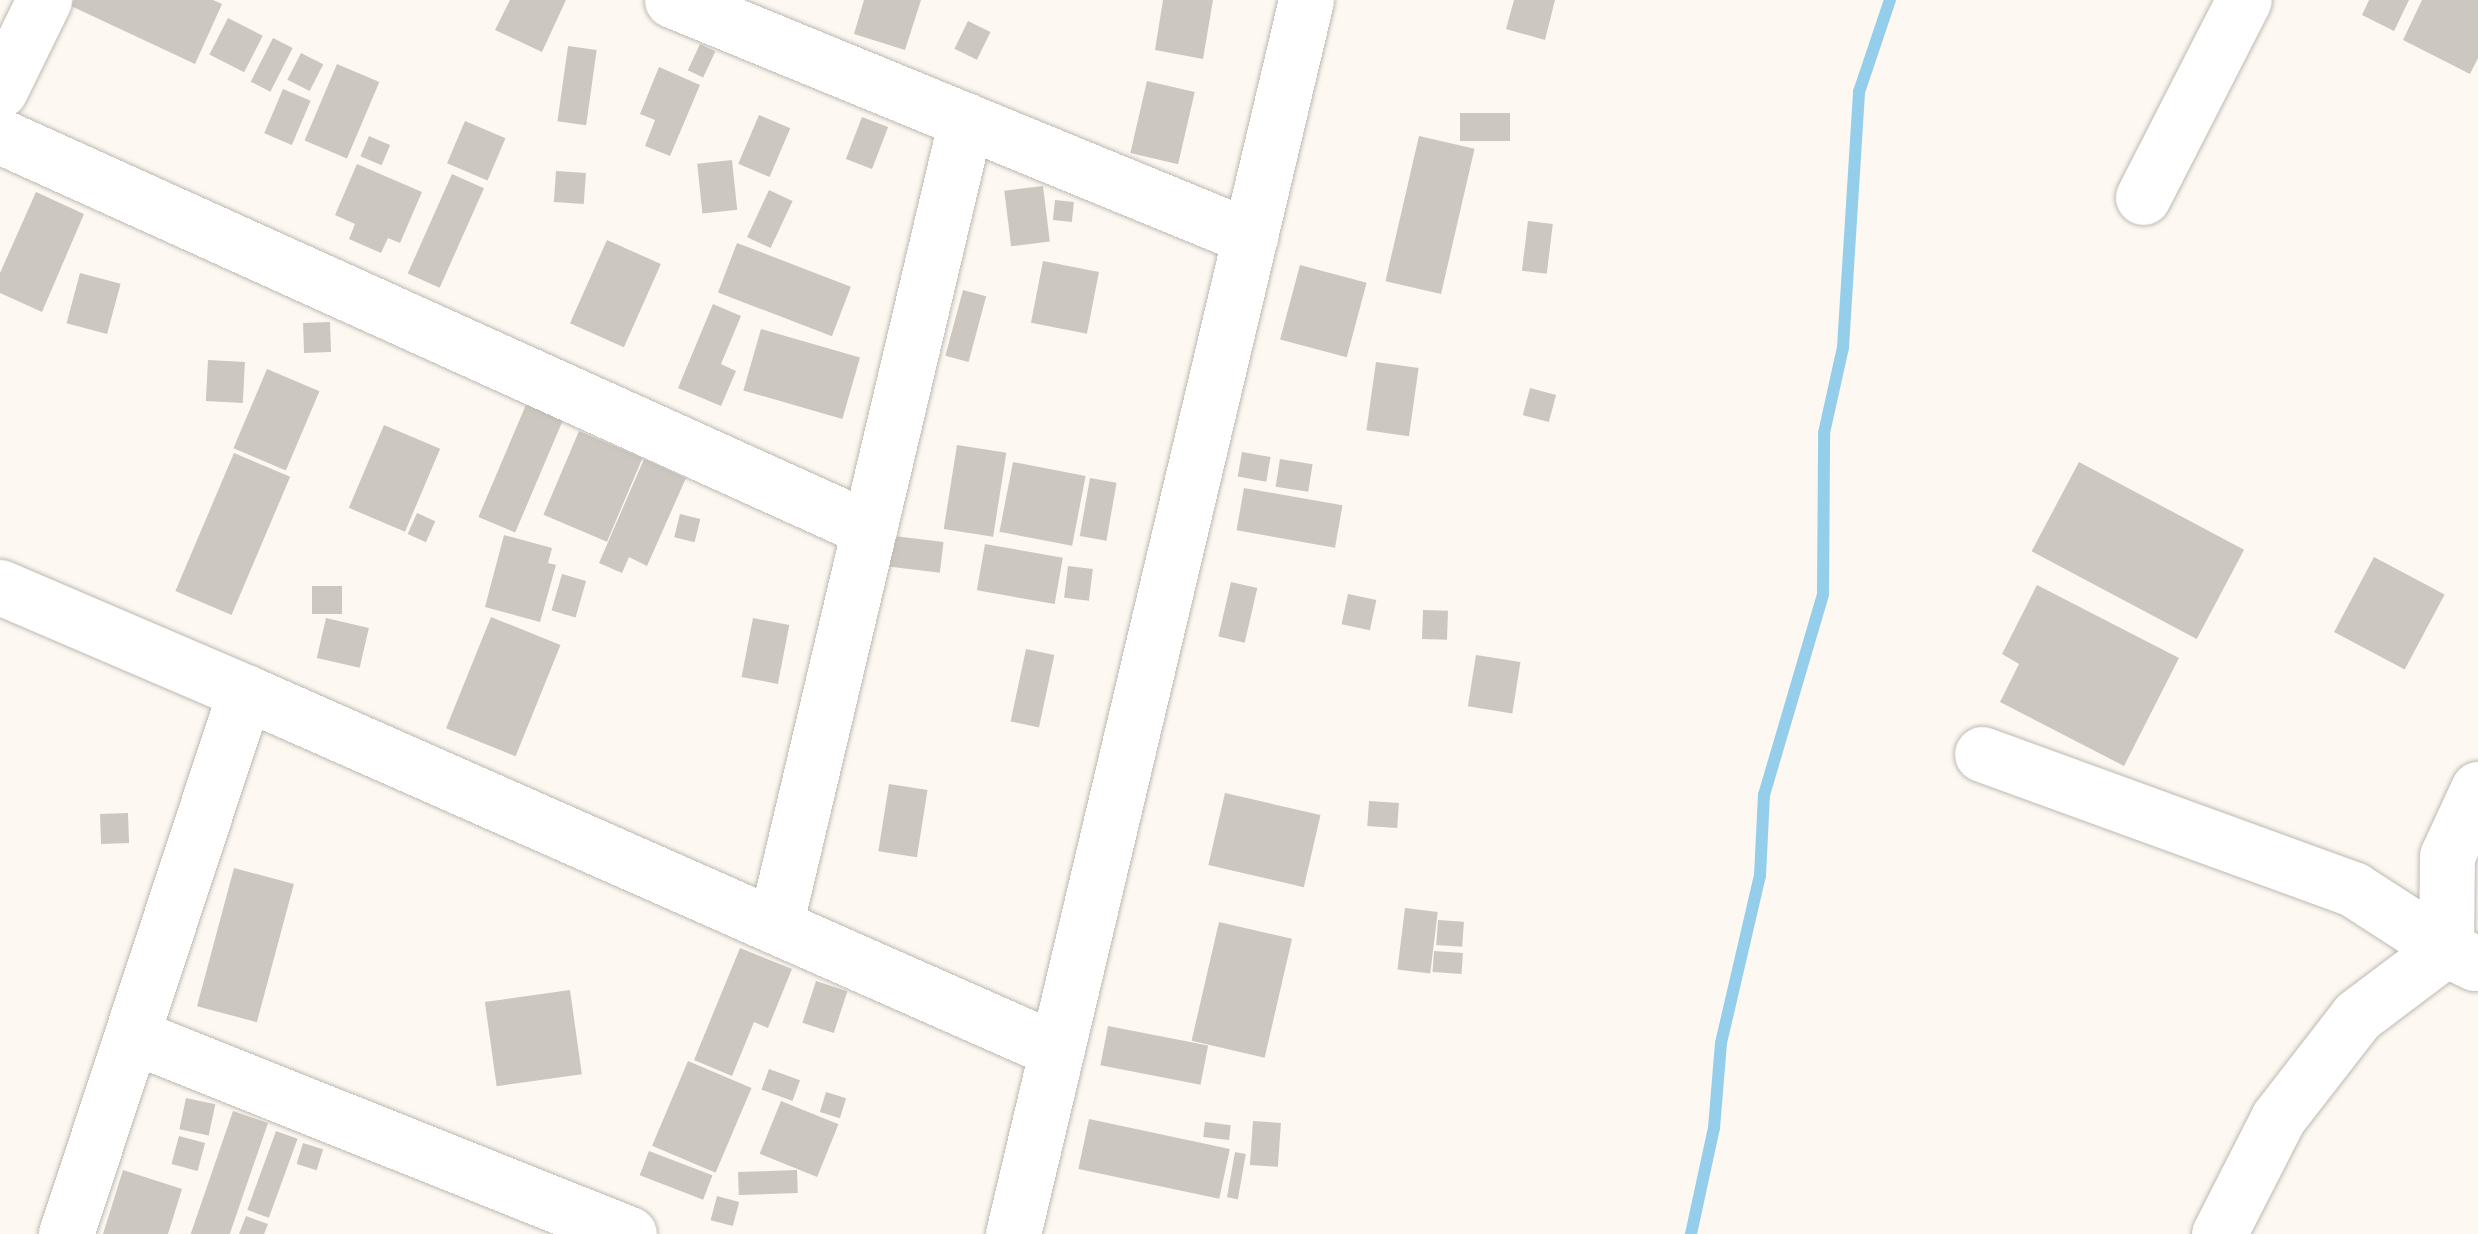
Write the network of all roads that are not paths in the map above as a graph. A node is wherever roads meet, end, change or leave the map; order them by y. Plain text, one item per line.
1 (44, 0) edge
2 (672, 0) edge
3 (1306, 0) edge
4 (2244, 0) edge
5 (0, 90) edge
6 (966, 120) junction
7 (0, 136) edge
8 (2143, 197) dead end
9 (1250, 237) junction
10 (869, 529) junction
11 (0, 587) edge
12 (245, 692) junction
13 (1982, 754) dead end
14 (2478, 789) edge
15 (775, 926) junction
16 (2462, 957) edge
17 (132, 1036) junction
18 (1056, 1050) junction
19 (66, 1234) edge
20 (628, 1234) edge
21 (1013, 1234) edge
22 (2219, 1234) edge

1 - 5 street
2 - 6 street
3 - 9 street
4 - 8 street
6 - 9 street
6 - 10 street
7 - 10 street
9 - 18 street
10 - 15 street
11 - 12 street
12 - 15 street
12 - 17 street
13 - 16 street
14 - 16 street
15 - 18 street
16 - 22 street
17 - 19 street
17 - 20 street
18 - 21 street

